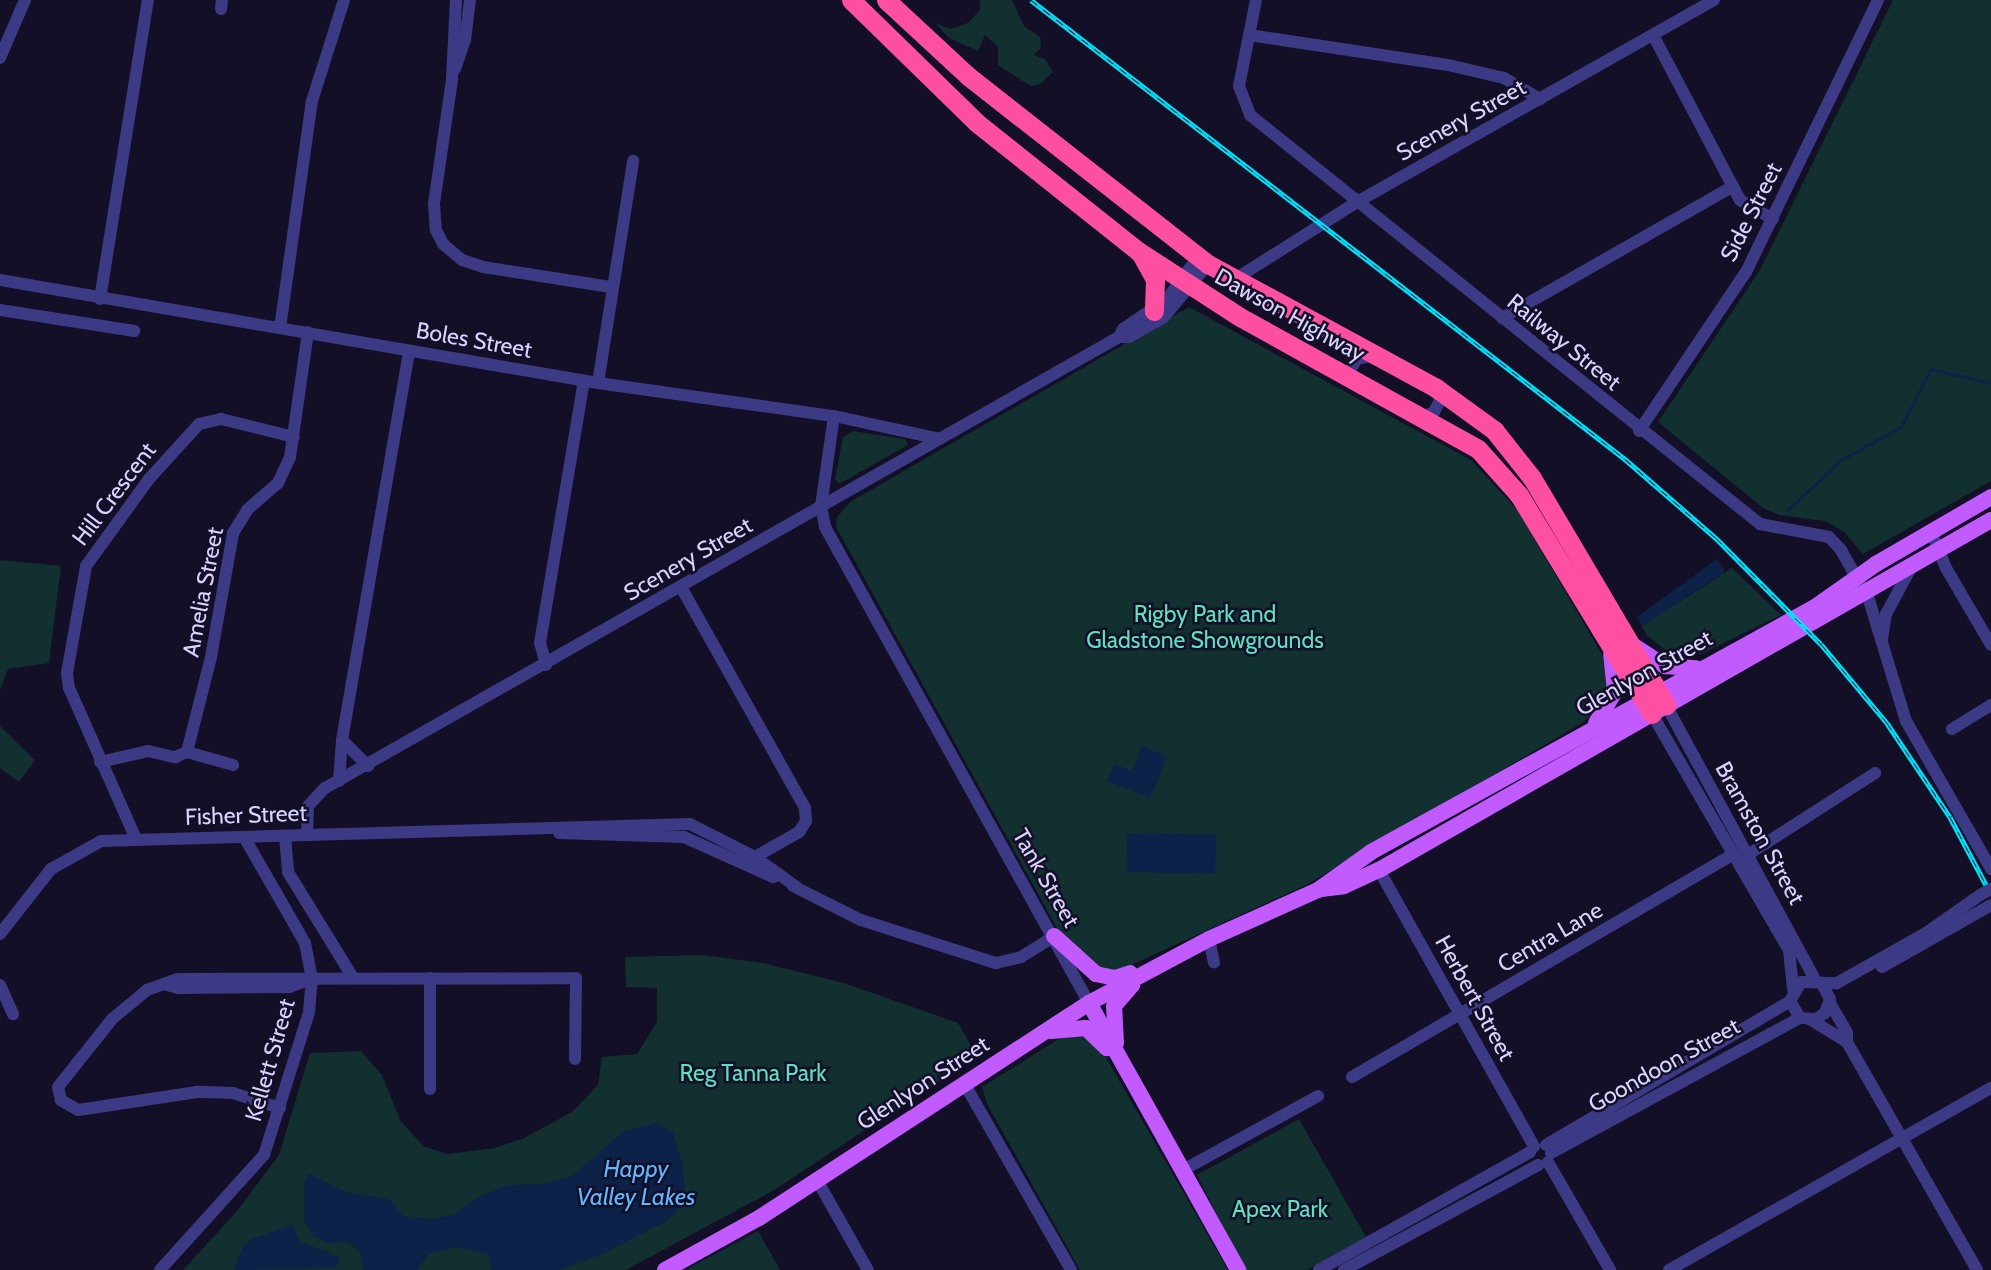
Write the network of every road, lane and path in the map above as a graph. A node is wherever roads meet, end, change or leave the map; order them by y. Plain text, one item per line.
1 (25, 0) edge
2 (148, 0) edge
3 (344, 0) edge
4 (456, 0) edge
5 (470, 0) edge
6 (850, 0) edge
7 (886, 0) edge
8 (1256, 0) edge
9 (1713, 0) edge
10 (1878, 0) edge
11 (1653, 35) junction
12 (1249, 36) junction
13 (0, 58) edge
14 (452, 79) junction
15 (1540, 99) junction
16 (633, 161) dead end
17 (1733, 186) junction
18 (1357, 202) junction
19 (1773, 219) junction
20 (1138, 251) junction
21 (1203, 260) junction
22 (0, 280) edge
23 (1232, 281) junction
24 (1187, 284) junction
25 (610, 287) junction
26 (100, 299) junction
27 (0, 310) edge
28 (1154, 311) junction
29 (1502, 318) junction
30 (280, 328) junction
31 (134, 331) dead end
32 (308, 332) junction
33 (1119, 337) junction
34 (409, 351) junction
35 (1371, 356) junction
36 (1352, 377) junction
37 (584, 381) junction
38 (598, 383) junction
39 (1436, 388) junction
40 (834, 416) junction
41 (1423, 417) junction
42 (1639, 430) junction
43 (294, 437) junction
44 (940, 439) junction
45 (1991, 497) edge
46 (821, 506) junction
47 (1991, 520) edge
48 (1931, 531) junction
49 (1941, 549) junction
50 (1916, 563) junction
51 (1946, 568) junction
52 (1858, 576) junction
53 (681, 587) junction
54 (1866, 592) junction
55 (1605, 635) junction
56 (1630, 642) junction
57 (1991, 645) edge
58 (1881, 646) junction
59 (546, 665) junction
60 (1697, 668) junction
61 (1655, 702) junction
62 (1991, 705) edge
63 (1593, 728) junction
64 (1952, 729) dead end
65 (342, 740) junction
66 (187, 752) junction
67 (100, 762) junction
68 (233, 765) dead end
69 (368, 766) junction
70 (1875, 774) dead end
71 (339, 781) junction
72 (534, 831) junction
73 (307, 835) junction
74 (285, 836) junction
75 (244, 837) junction
76 (136, 839) junction
77 (1734, 854) junction
78 (1749, 854) junction
79 (755, 857) junction
80 (1991, 869) edge
81 (1379, 870) junction
82 (798, 888) junction
83 (1318, 890) junction
84 (1986, 892) edge
85 (1990, 906) edge
86 (0, 934) edge
87 (1054, 936) junction
88 (1209, 939) junction
89 (1214, 962) dead end
90 (1156, 965) junction
91 (352, 976) junction
92 (429, 978) junction
93 (312, 979) junction
94 (0, 985) edge
95 (1824, 991) junction
96 (1792, 995) junction
97 (1089, 1003) junction
98 (13, 1014) dead end
99 (1460, 1014) junction
100 (1805, 1019) junction
101 (1047, 1031) junction
102 (1847, 1042) junction
103 (575, 1059) dead end
104 (1124, 1065) junction
105 (1352, 1077) dead end
106 (964, 1083) junction
107 (430, 1088) dead end
108 (1991, 1088) edge
109 (1318, 1096) dead end
110 (280, 1108) junction
111 (1902, 1138) junction
112 (1541, 1154) junction
113 (1183, 1170) junction
114 (817, 1180) junction
115 (160, 1270) edge
116 (665, 1270) edge
117 (868, 1270) edge
118 (1072, 1270) edge
119 (1238, 1270) edge
120 (1319, 1270) edge
121 (1344, 1270) edge
122 (1610, 1270) edge
123 (1669, 1270) edge
124 (1977, 1270) edge

1 - 13 street
2 - 26 street
3 - 30 street
4 - 14 street
5 - 14 street
6 - 20 highway, Dawson Highway
7 - 21 highway, Dawson Highway
8 - 12 street
9 - 11 street, Scenery Street
10 - 19 street, Side Street
11 - 15 street, Scenery Street
11 - 17 street
12 - 15 street
12 - 18 street, Railway Street
14 - 25 street
15 - 18 street, Scenery Street
16 - 25 street
17 - 19 street
17 - 29 street
18 - 23 street, Scenery Street
18 - 29 street, Railway Street
19 - 42 street, Side Street
20 - 24 highway, Dawson Highway
20 - 28 highway
21 - 23 highway, Dawson Highway
21 - 24 street, Scenery Street
22 - 26 street, Boles Street
23 - 35 highway, Dawson Highway
24 - 28 street, Scenery Street
24 - 33 street, Scenery Street
24 - 36 highway, Dawson Highway
25 - 38 street
26 - 30 street, Boles Street
27 - 31 street
28 - 33 street, Scenery Street
29 - 42 street, Railway Street
30 - 32 street, Boles Street
32 - 34 street, Boles Street
32 - 43 street, Amelia Street
33 - 44 street, Scenery Street
34 - 37 street, Boles Street
34 - 65 street
35 - 36 street
35 - 39 highway, Dawson Highway
36 - 41 highway, Dawson Highway
37 - 38 street, Boles Street
37 - 59 street
38 - 40 street, Boles Street
39 - 41 street
39 - 56 highway, Dawson Highway
40 - 44 street, Boles Street
40 - 46 street
41 - 55 highway, Dawson Highway
42 - 52 street, Railway Street
43 - 66 street, Amelia Street
43 - 67 street, Hill Crescent
44 - 46 street, Scenery Street
45 - 48 main road, Glenlyon Street
46 - 53 street, Scenery Street
46 - 87 street, Tank Street
47 - 49 main road, Glenlyon Street
48 - 49 street
48 - 52 main road, Glenlyon Street
49 - 50 main road, Glenlyon Street
49 - 51 street
50 - 51 street
50 - 54 main road, Glenlyon Street
50 - 58 street
51 - 57 street
52 - 54 street, Railway Street
52 - 60 main road, Glenlyon Street
53 - 59 street, Scenery Street
53 - 79 street
54 - 58 street, Railway Street
54 - 61 main road, Glenlyon Street
55 - 61 highway, Dawson Highway
55 - 63 main road
56 - 60 main road
56 - 61 highway, Dawson Highway
58 - 80 street, Railway Street
59 - 69 street, Scenery Street
60 - 61 main road, Glenlyon Street
61 - 63 main road, Glenlyon Street
61 - 77 street, Bramston Street
61 - 78 street, Bramston Street
61 - 81 main road, Glenlyon Street
62 - 64 street
63 - 83 main road, Glenlyon Street
65 - 69 street
65 - 71 street
66 - 67 street
66 - 68 street
67 - 76 street, Hill Crescent
69 - 71 street, Scenery Street
70 - 78 street
71 - 73 street, Scenery Street
72 - 73 street, Fisher Street
72 - 79 street, Fisher Street
72 - 82 street, Fisher Street
73 - 74 street, Fisher Street
74 - 75 street, Fisher Street
74 - 91 street
75 - 76 street, Fisher Street
75 - 93 street, Kellett Street
76 - 86 street, Fisher Street
77 - 96 street, Bramston Street
77 - 99 street, Centra Lane
78 - 95 street, Bramston Street
79 - 82 street, Fisher Street
81 - 83 main road, Glenlyon Street
81 - 99 street, Herbert Street
82 - 87 street, Fisher Street
83 - 88 main road, Glenlyon Street
84 - 95 street
85 - 95 street
87 - 90 main road
87 - 97 street, Tank Street
88 - 89 street
88 - 90 main road, Glenlyon Street
90 - 97 main road, Glenlyon Street
90 - 104 main road
91 - 92 street
91 - 93 street
92 - 103 street
92 - 107 street
93 - 110 street, Kellett Street
93 - 110 street
94 - 98 street
95 - 96 street, Goondoon Street
95 - 100 street, Goondoon Street
95 - 102 street, Bramston Street
96 - 100 street
96 - 112 street, Goondoon Street
97 - 101 main road, Glenlyon Street
97 - 104 main road, Tank Street
99 - 105 street, Centra Lane
99 - 112 street, Herbert Street
100 - 102 street, Bramston Street
100 - 112 street, Goondoon Street
101 - 104 main road
101 - 106 main road, Glenlyon Street
102 - 111 street, Bramston Street
104 - 113 main road, Tank Street
106 - 114 main road, Glenlyon Street
106 - 118 street
108 - 111 street
109 - 113 street
110 - 115 street, Kellett Street
111 - 123 street
111 - 124 street, Bramston Street
112 - 120 street, Goondoon Street
112 - 121 street, Goondoon Street
112 - 122 street, Herbert Street
113 - 119 main road, Tank Street
114 - 116 main road, Glenlyon Street
114 - 117 street

